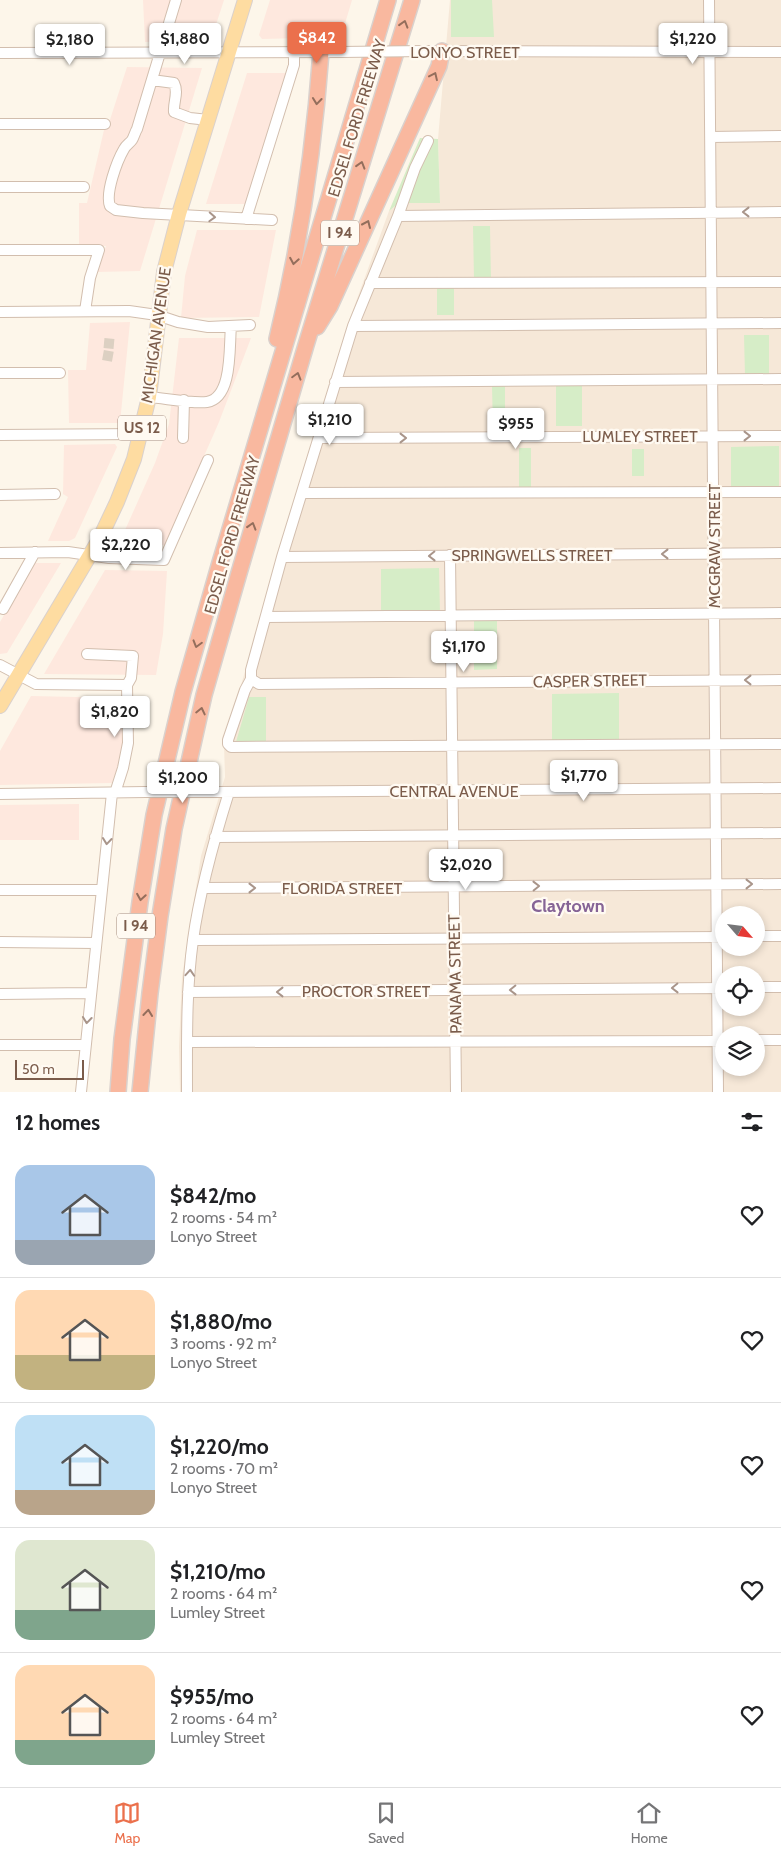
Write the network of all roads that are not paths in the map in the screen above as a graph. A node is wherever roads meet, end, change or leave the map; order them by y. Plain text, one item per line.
1 (176, 0) edge
2 (245, 0) edge
3 (388, 0) edge
4 (412, 0) edge
5 (708, 0) edge
6 (442, 51) junction
7 (160, 52) junction
8 (230, 52) junction
9 (294, 52) junction
10 (321, 52) junction
11 (781, 52) edge
12 (0, 53) edge
13 (710, 53) junction
14 (152, 80) junction
15 (208, 120) junction
16 (0, 124) edge
17 (105, 124) dead end
18 (781, 136) edge
19 (711, 137) junction
20 (428, 141) dead end
21 (0, 187) edge
22 (84, 187) dead end
23 (711, 212) junction
24 (781, 212) edge
25 (179, 214) junction
26 (398, 216) junction
27 (246, 219) junction
28 (272, 220) dead end
29 (0, 250) edge
30 (712, 282) junction
31 (781, 282) edge
32 (370, 283) junction
33 (85, 311) junction
34 (0, 312) edge
35 (158, 316) junction
36 (781, 323) edge
37 (712, 324) junction
38 (250, 325) dead end
39 (231, 326) junction
40 (353, 326) junction
41 (306, 345) junction
42 (0, 373) edge
43 (60, 373) dead end
44 (712, 379) junction
45 (781, 379) edge
46 (335, 382) junction
47 (149, 397) junction
48 (184, 400) junction
49 (267, 406) junction
50 (141, 434) junction
51 (0, 435) edge
52 (713, 436) junction
53 (781, 436) edge
54 (183, 438) dead end
55 (319, 438) junction
56 (208, 460) dead end
57 (713, 492) junction
58 (781, 492) edge
59 (302, 493) junction
60 (55, 494) dead end
61 (0, 495) edge
62 (35, 552) junction
63 (0, 553) edge
64 (714, 553) junction
65 (781, 553) edge
66 (90, 555) junction
67 (450, 555) junction
68 (282, 557) junction
69 (1, 611) edge
70 (781, 613) edge
71 (714, 614) junction
72 (451, 616) junction
73 (266, 617) junction
74 (87, 654) dead end
75 (0, 665) edge
76 (19, 674) junction
77 (252, 679) junction
78 (714, 680) junction
79 (781, 680) edge
80 (451, 682) junction
81 (127, 685) junction
82 (0, 706) edge
83 (715, 744) junction
84 (781, 744) edge
85 (452, 747) junction
86 (781, 788) edge
87 (715, 789) junction
88 (452, 791) junction
89 (224, 792) junction
90 (114, 793) junction
91 (0, 794) edge
92 (781, 833) edge
93 (716, 834) junction
94 (453, 836) junction
95 (215, 837) junction
96 (716, 884) junction
97 (781, 884) edge
98 (454, 887) junction
99 (203, 888) junction
100 (0, 890) edge
101 (102, 890) junction
102 (718, 906) edge
103 (765, 936) edge
104 (781, 936) edge
105 (715, 937) edge
106 (454, 939) junction
107 (193, 940) junction
108 (0, 942) edge
109 (96, 943) junction
110 (781, 987) edge
111 (715, 988) edge
112 (765, 988) edge
113 (455, 991) junction
114 (188, 992) junction
115 (90, 993) junction
116 (0, 994) edge
117 (765, 1040) edge
118 (781, 1040) edge
119 (715, 1041) edge
120 (187, 1042) junction
121 (456, 1042) junction
122 (0, 1045) edge
123 (85, 1045) junction
124 (719, 1076) edge
125 (81, 1092) edge
126 (118, 1092) edge
127 (140, 1092) edge
128 (187, 1092) edge
129 (456, 1092) edge
130 (718, 1092) edge

1 - 7 street
2 - 8 main road, MICHIGAN AVENUE / US 12
3 - 49 highway, EDSEL FORD FREEWAY / I 94
41 -> 4 highway, EDSEL FORD FREEWAY / I 94
5 - 13 street, MCGRAW STREET
6 - 10 street, LONYO STREET, bridge
6 - 13 street, LONYO STREET
41 -> 6 highway
7 - 8 street, LONYO STREET
7 - 12 street, LONYO STREET
7 - 14 street
8 - 9 street, LONYO STREET
8 - 15 main road, MICHIGAN AVENUE / US 12
9 - 10 street, LONYO STREET
9 - 27 street
10 -> 49 highway
11 - 13 street, LONYO STREET
13 - 19 street, MCGRAW STREET
14 - 15 street
14 - 25 street
15 - 25 main road, MICHIGAN AVENUE / US 12
16 - 17 street
18 - 19 street
19 - 23 street, MCGRAW STREET
20 - 26 street
21 - 22 street
24 -> 23 street
23 - 26 street
23 - 30 street, MCGRAW STREET
25 -> 27 street
25 - 35 main road, MICHIGAN AVENUE / US 12
26 - 32 street
27 - 28 street
29 - 33 street
30 - 31 street
30 - 32 street
30 - 37 street, MCGRAW STREET
32 - 40 street
33 - 34 street
33 - 35 street
35 - 39 street
35 - 47 main road, MICHIGAN AVENUE / US 12
36 - 37 street
37 - 40 street
37 - 44 street, MCGRAW STREET
38 - 39 street
39 - 48 street
40 - 46 street
127 -> 41 highway, EDSEL FORD FREEWAY / I 94
42 - 43 street
44 - 45 street
44 - 46 street
44 - 52 street, MCGRAW STREET
46 - 55 street
47 - 48 street
47 - 50 main road, MICHIGAN AVENUE / US 12
48 - 54 street
49 -> 126 highway, EDSEL FORD FREEWAY / I 94
50 - 51 street
50 - 66 main road, MICHIGAN AVENUE / US 12
52 -> 53 street, LUMLEY STREET
55 -> 52 street, LUMLEY STREET
52 - 57 street, MCGRAW STREET
55 - 59 street
56 - 66 street
57 - 58 street
57 - 59 street
57 - 64 street, MCGRAW STREET
59 - 68 street
60 - 61 street
62 - 63 street
62 - 66 street
62 - 69 street
64 - 65 street, SPRINGWELLS STREET
64 -> 67 street, SPRINGWELLS STREET
64 - 71 street, MCGRAW STREET
66 - 76 main road, MICHIGAN AVENUE / US 12
67 -> 68 street, SPRINGWELLS STREET
67 - 72 street, PANAMA STREET
68 - 73 street
70 - 71 street
71 - 72 street
71 - 78 street, MCGRAW STREET
72 - 73 street
72 - 80 street, PANAMA STREET
73 - 77 street
74 - 81 street
75 - 76 street
76 - 81 street
76 - 82 main road, MICHIGAN AVENUE / US 12
77 - 80 street, CASPER STREET
77 - 85 street
79 -> 78 street, CASPER STREET
78 - 80 street, CASPER STREET
78 - 83 street, MCGRAW STREET
80 - 85 street, PANAMA STREET
81 - 90 street
83 - 84 street
83 - 85 street
83 - 87 street, MCGRAW STREET
85 - 88 street, PANAMA STREET
86 - 87 street, CENTRAL AVENUE
87 - 88 street, CENTRAL AVENUE
87 - 93 street, MCGRAW STREET
88 - 89 street, CENTRAL AVENUE
88 - 94 street, PANAMA STREET
89 - 90 street, CENTRAL AVENUE, bridge
89 - 95 street
90 - 91 street, CENTRAL AVENUE
90 -> 101 street
92 - 93 street
93 - 94 street
93 - 96 street, MCGRAW STREET
94 - 95 street
94 - 98 street, PANAMA STREET
95 - 99 street
96 -> 97 street, FLORIDA STREET
98 -> 96 street, FLORIDA STREET
96 - 102 street, MCGRAW STREET
99 -> 98 street, FLORIDA STREET
98 - 106 street, PANAMA STREET
99 - 107 street
100 - 101 street
101 - 109 street
103 - 104 street
105 - 106 street
106 - 107 street
106 - 113 street, PANAMA STREET
114 -> 107 street
108 - 109 street
109 - 115 street
110 - 112 street
111 -> 113 street, PROCTOR STREET
113 -> 114 street, PROCTOR STREET
113 - 121 street, PANAMA STREET
114 - 120 street
115 - 116 street
115 -> 123 street
117 - 118 street
119 - 121 street
120 - 121 street
120 - 128 street
121 - 129 street, PANAMA STREET
122 - 123 street
123 - 125 street
124 - 130 street, MCGRAW STREET

